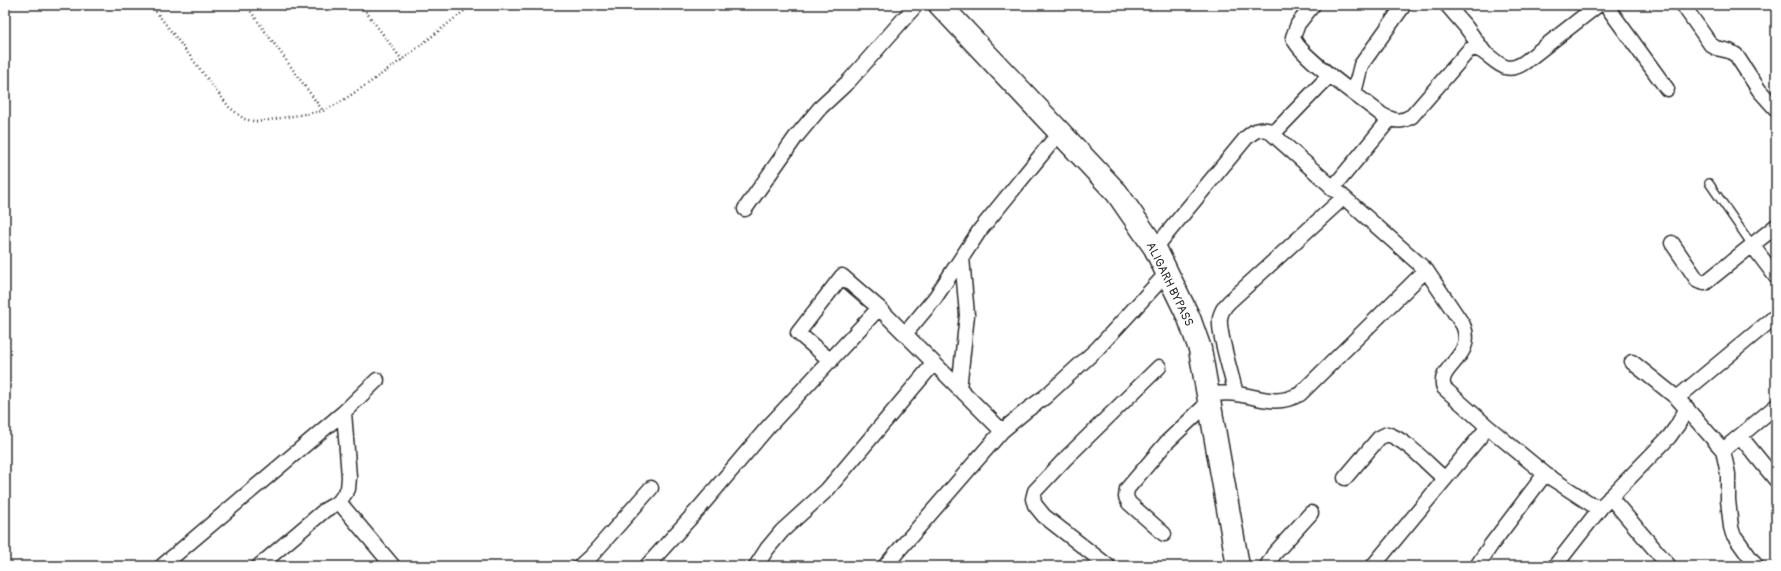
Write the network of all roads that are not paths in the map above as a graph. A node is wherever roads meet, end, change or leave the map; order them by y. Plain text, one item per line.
1 (916, 5) edge
2 (940, 5) edge
3 (1313, 5) edge
4 (1404, 5) edge
5 (1447, 5) edge
6 (1598, 5) edge
7 (1606, 5) edge
8 (1683, 5) edge
9 (1484, 52) junction
10 (1330, 75) junction
11 (1667, 89) dead end
12 (1354, 93) junction
13 (1776, 109) edge
14 (1390, 119) junction
15 (1060, 132) junction
16 (1273, 134) junction
17 (1709, 183) dead end
18 (1332, 189) junction
19 (1343, 198) junction
20 (745, 209) dead end
21 (1776, 226) edge
22 (1672, 243) dead end
23 (1752, 245) junction
24 (1155, 248) junction
25 (962, 257) junction
26 (1426, 270) junction
27 (1167, 273) junction
28 (1776, 277) edge
29 (879, 308) junction
30 (1776, 316) edge
31 (905, 334) junction
32 (831, 361) junction
33 (1632, 362) dead end
34 (934, 363) junction
35 (1159, 367) dead end
36 (377, 380) dead end
37 (959, 389) junction
38 (1233, 393) junction
39 (1210, 397) junction
40 (1682, 403) junction
41 (1776, 406) edge
42 (344, 412) junction
43 (1488, 427) junction
44 (1002, 431) junction
45 (1740, 436) junction
46 (1723, 450) junction
47 (1545, 474) junction
48 (1345, 478) dead end
49 (1445, 479) junction
50 (1776, 480) edge
51 (651, 488) dead end
52 (339, 502) junction
53 (1606, 502) junction
54 (1311, 513) dead end
55 (1164, 534) dead end
56 (162, 566) edge
57 (259, 566) edge
58 (393, 566) edge
59 (580, 566) edge
60 (647, 566) edge
61 (756, 566) edge
62 (885, 566) edge
63 (1108, 566) edge
64 (1238, 566) edge
65 (1267, 566) edge
66 (1372, 566) edge
67 (1477, 566) edge
68 (1555, 566) edge
69 (1669, 566) edge
70 (1756, 566) edge

1 - 20 street
2 - 15 highway, ALIGARH BYPASS
3 - 10 street
4 - 12 street
5 - 9 street
6 - 9 street
7 - 11 street
8 - 13 street
9 - 14 street
10 - 12 street
10 - 16 street
12 - 14 street
14 - 18 street
15 - 24 highway, ALIGARH BYPASS
15 - 25 street
16 - 18 street
16 - 24 street
17 - 23 lane
18 - 19 street
19 - 26 street
19 - 38 street
21 - 23 street
22 - 23 street
23 - 28 street
24 - 27 highway, ALIGARH BYPASS
25 - 31 street
25 - 37 street
26 - 38 street
26 - 43 street
27 - 39 highway, ALIGARH BYPASS
27 - 44 street
29 - 31 street
29 - 32 street
29 - 32 street
30 - 40 street
31 - 34 street
32 - 60 street
33 - 40 street
34 - 37 street
34 - 61 street
35 - 63 street
36 - 42 street
37 - 44 street
38 - 39 street
39 - 55 street
39 - 64 highway, ALIGARH BYPASS
40 - 46 street
40 - 53 street
41 - 45 street
42 - 52 street
42 - 56 street
43 - 47 street
43 - 49 street
44 - 62 street
45 - 46 street
45 - 50 street
46 - 70 street
47 - 53 street
47 - 67 street
48 - 49 street
49 - 66 street
51 - 59 street
52 - 57 street
52 - 58 street
53 - 68 street
53 - 69 street
54 - 65 street

